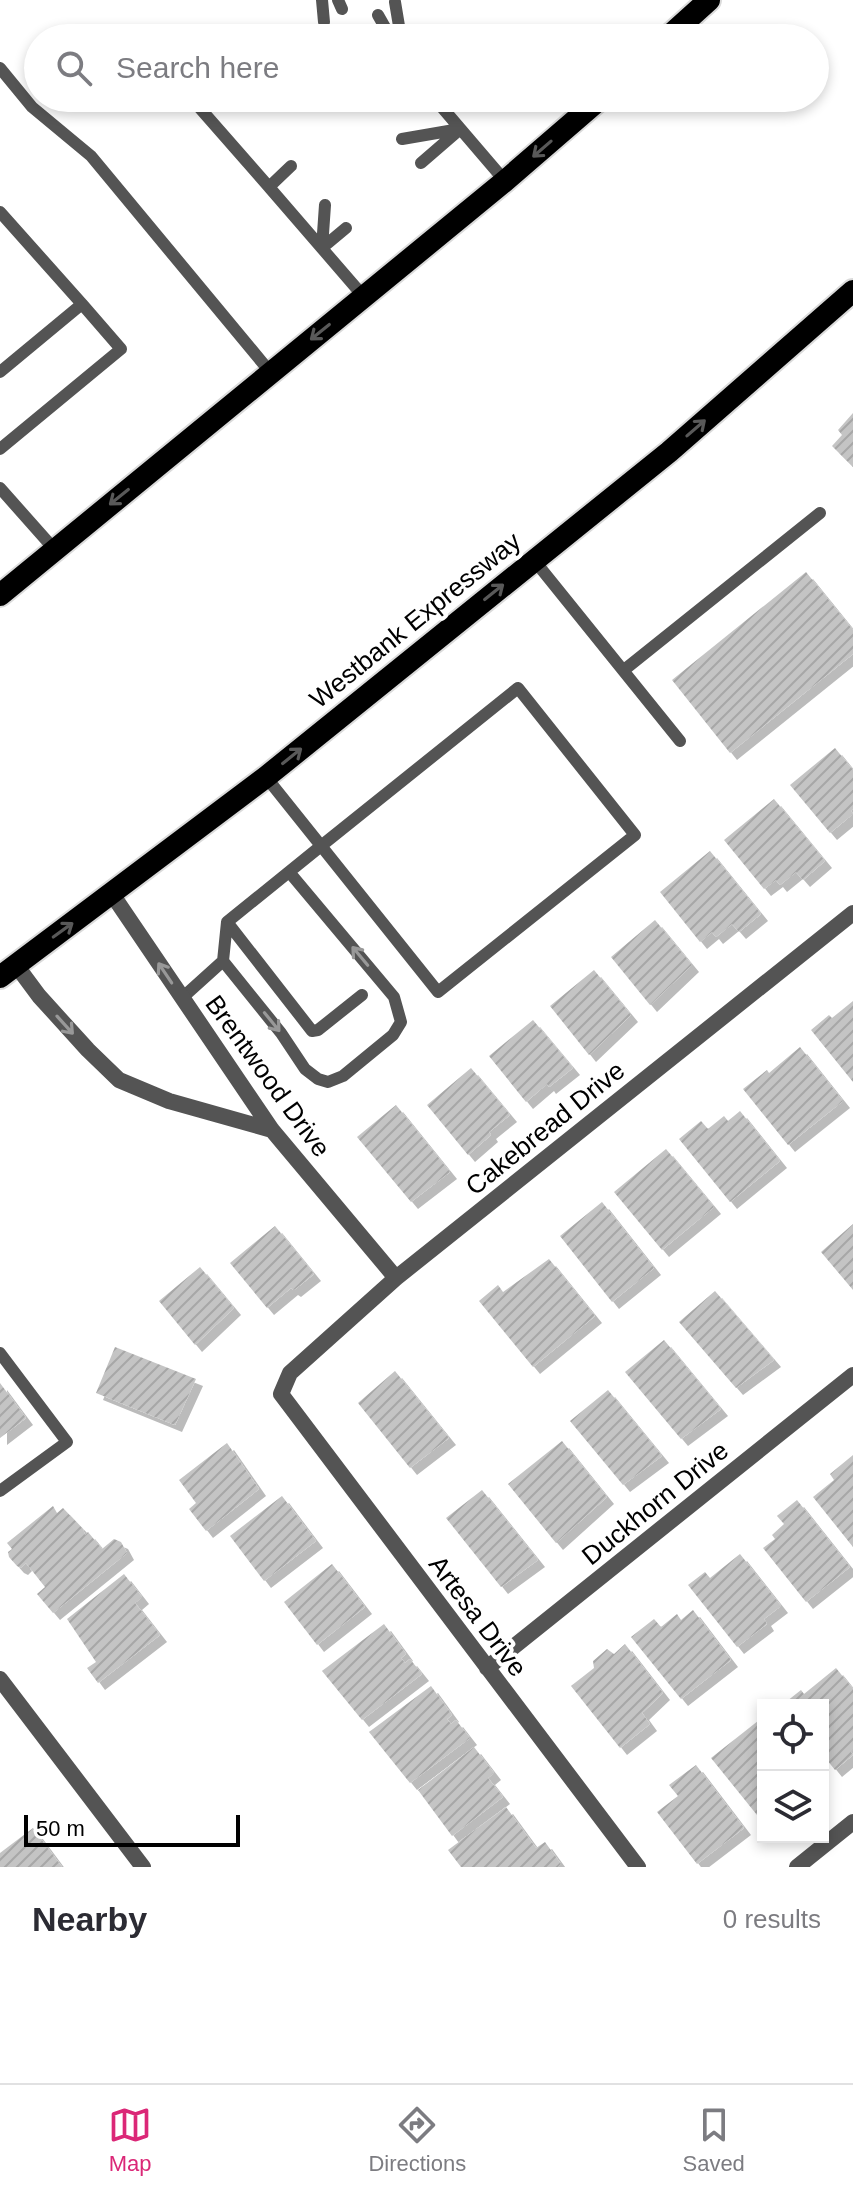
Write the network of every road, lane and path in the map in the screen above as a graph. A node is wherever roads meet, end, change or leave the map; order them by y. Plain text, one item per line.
1 (322, 0) edge
2 (709, 0) edge
3 (395, 2) dead end
4 (378, 15) dead end
5 (324, 22) dead end
6 (383, 24) edge
7 (399, 24) edge
8 (682, 24) edge
9 (0, 68) edge
10 (24, 97) edge
11 (38, 112) edge
12 (203, 112) edge
13 (446, 112) edge
14 (585, 112) edge
15 (460, 129) junction
16 (402, 139) dead end
17 (421, 163) dead end
18 (291, 166) dead end
19 (505, 181) junction
20 (269, 187) junction
21 (325, 205) dead end
22 (0, 212) edge
23 (346, 228) dead end
24 (322, 248) junction
25 (853, 291) edge
26 (364, 297) junction
27 (82, 304) junction
28 (0, 372) edge
29 (271, 373) junction
30 (0, 449) edge
31 (0, 488) edge
32 (820, 513) dead end
33 (55, 550) junction
34 (534, 560) junction
35 (0, 595) edge
36 (624, 670) junction
37 (680, 741) dead end
38 (266, 777) junction
39 (321, 846) junction
40 (290, 873) junction
41 (112, 894) junction
42 (853, 913) edge
43 (227, 922) junction
44 (223, 961) junction
45 (8, 971) edge
46 (362, 995) dead end
47 (182, 998) junction
48 (272, 1130) junction
49 (396, 1278) junction
50 (0, 1353) edge
51 (853, 1375) edge
52 (281, 1394) joint
53 (0, 1491) edge
54 (487, 1668) junction
55 (0, 1679) edge
56 (853, 1822) edge
57 (143, 1867) edge
58 (638, 1867) edge
59 (797, 1867) edge

1 - 5 lane
2 - 8 highway
3 - 7 lane
4 - 6 lane
9 - 10 lane
11 - 29 lane
12 - 20 lane
13 - 15 lane
14 -> 19 highway
15 - 16 lane
15 - 17 lane
15 - 19 lane
18 - 20 lane
19 - 26 highway
20 - 24 lane
21 - 24 lane
22 - 27 lane
23 - 24 lane
24 - 26 lane
34 -> 25 highway, Westbank Expressway
26 -> 29 highway
27 - 28 lane
27 - 30 lane
29 -> 33 highway
31 - 33 lane
32 - 36 lane
33 - 35 highway
34 - 36 lane
38 -> 34 highway, Westbank Expressway
36 - 37 lane
38 - 39 lane
38 - 41 highway, Westbank Expressway
39 - 39 lane
39 - 40 lane
40 - 43 lane
44 -> 40 lane
45 -> 41 highway, Westbank Expressway
47 -> 41 street, Brentwood Drive
42 - 49 street, Cakebread Drive
43 - 44 lane
43 - 46 lane
44 - 47 lane
45 -> 48 street
47 - 48 street, Brentwood Drive
48 - 49 street, Brentwood Drive
49 - 52 street, Cakebread Drive
50 - 53 lane
51 - 54 street, Duckhorn Drive
52 - 54 street, Artesa Drive
54 - 58 street, Artesa Drive
55 - 57 street
56 - 59 street

